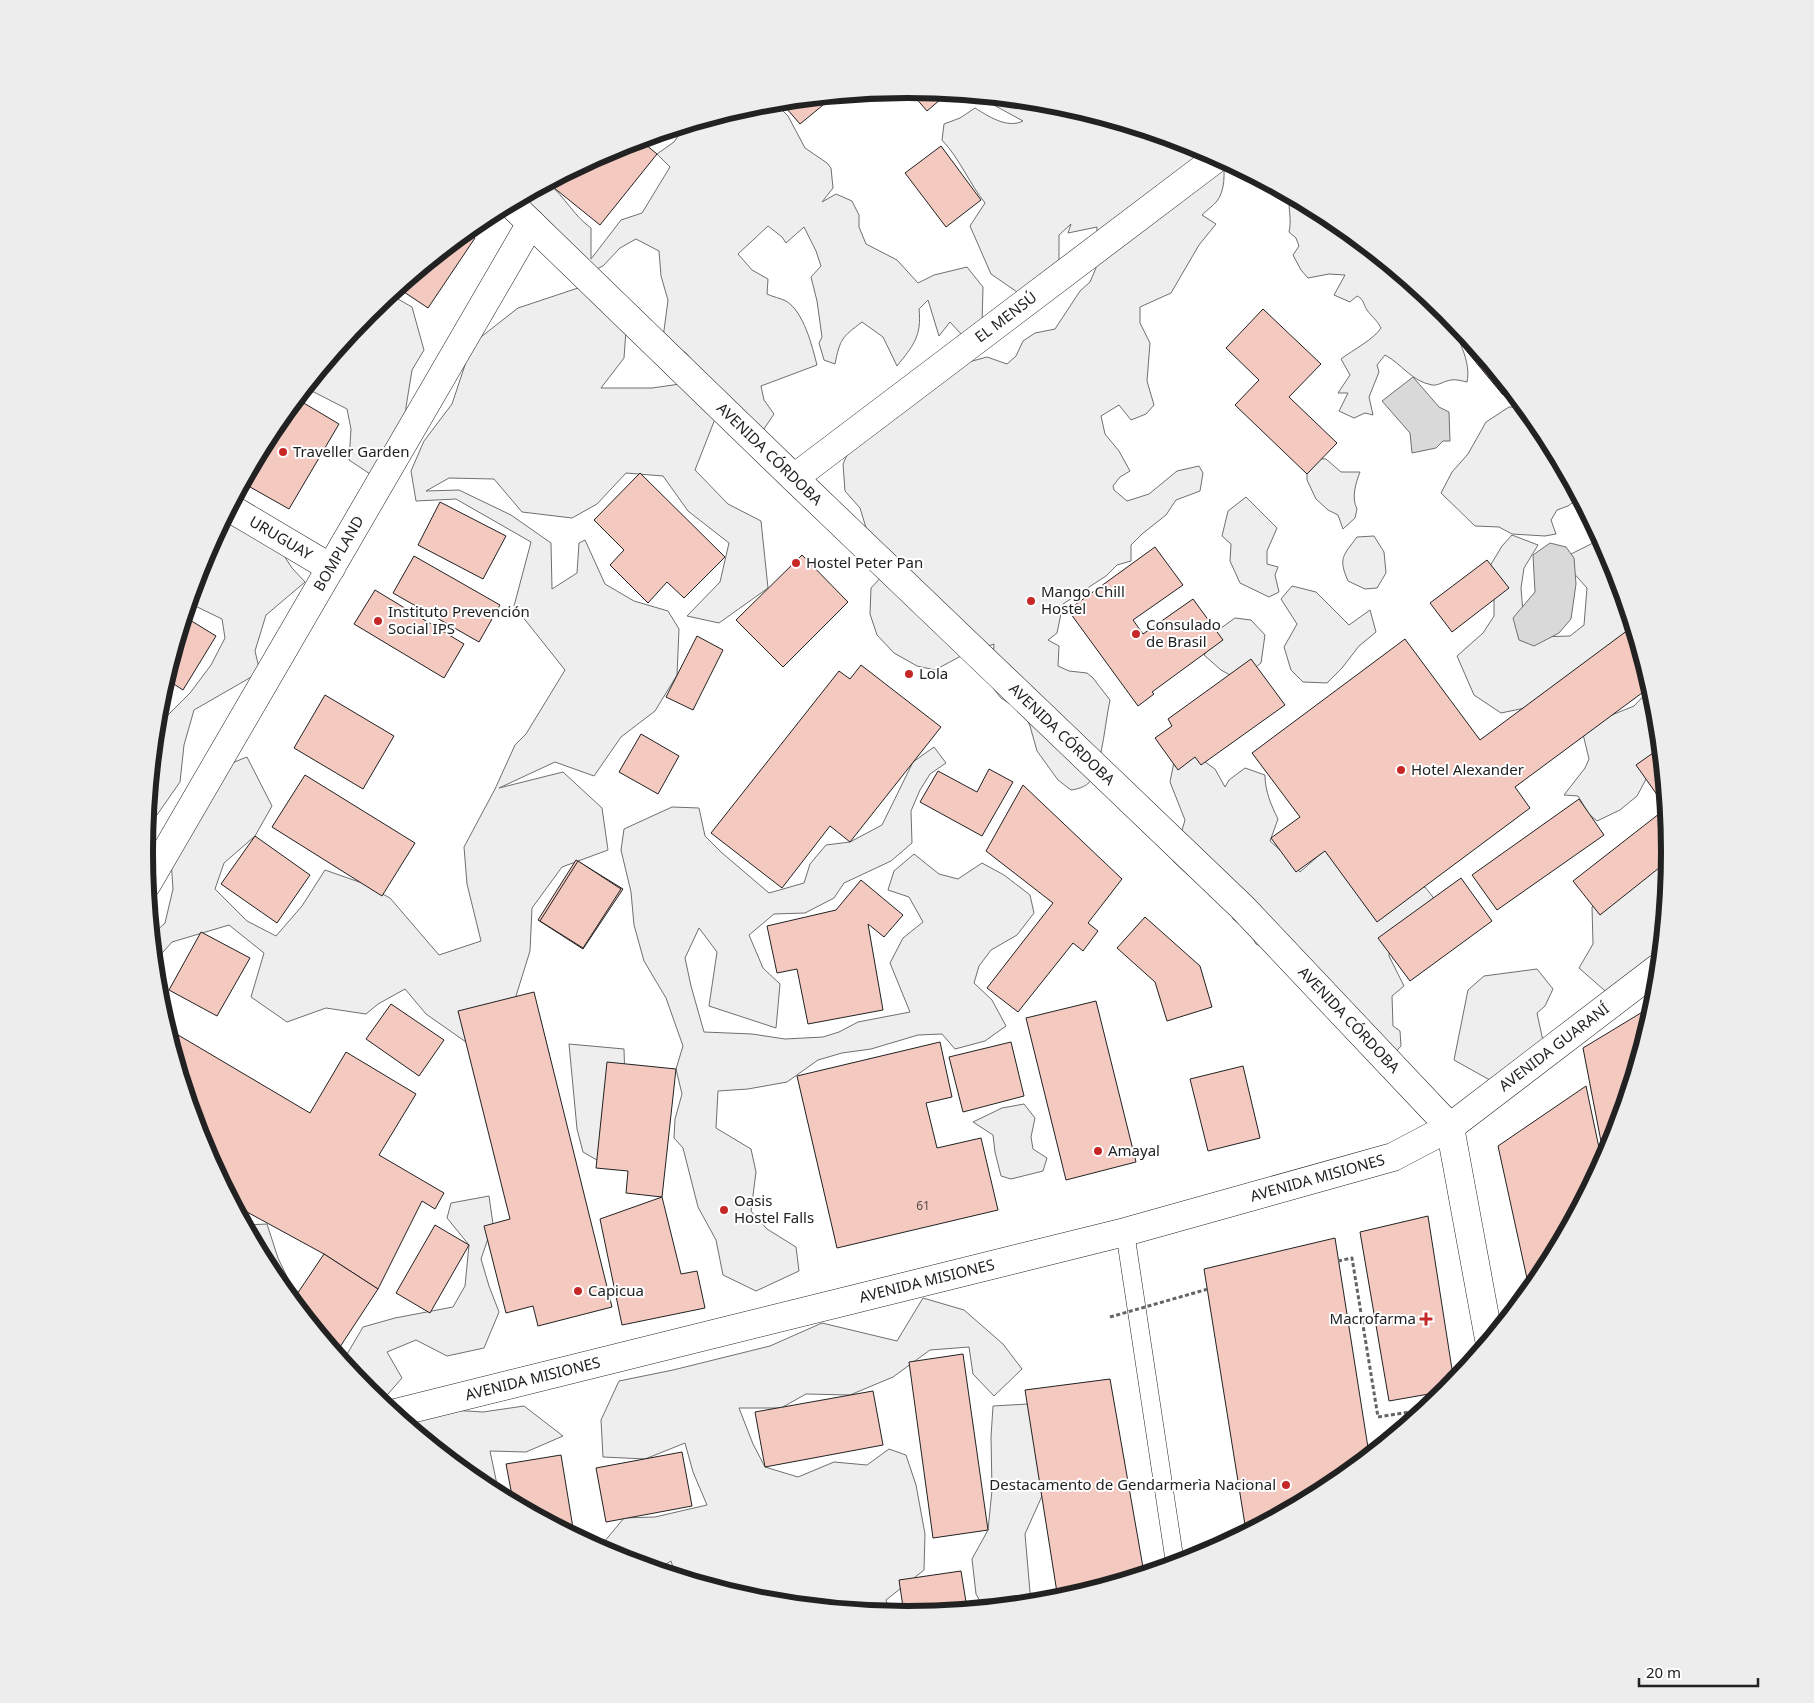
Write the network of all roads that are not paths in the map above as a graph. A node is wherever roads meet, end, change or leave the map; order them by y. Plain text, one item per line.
1 (1211, 162) edge
2 (515, 208) edge
3 (531, 223) junction
4 (794, 478) junction
5 (235, 511) edge
6 (331, 568) junction
7 (154, 872) edge
8 (1651, 973) edge
9 (1450, 1127) junction
10 (1125, 1232) junction
11 (1488, 1332) edge
12 (403, 1411) edge
13 (1174, 1556) edge

1 - 4 main road, EL MENSÚ
2 - 3 main road, AVENIDA CÓRDOBA
3 - 4 main road, AVENIDA CÓRDOBA
3 - 6 main road, BOMPLAND
4 - 9 main road, AVENIDA CÓRDOBA
5 - 6 main road, URUGUAY
6 - 7 main road, BOMPLAND
8 - 9 main road, AVENIDA GUARANÍ
9 - 10 main road, AVENIDA MISIONES
9 - 11 main road
10 - 12 main road, AVENIDA MISIONES
10 - 13 lane

